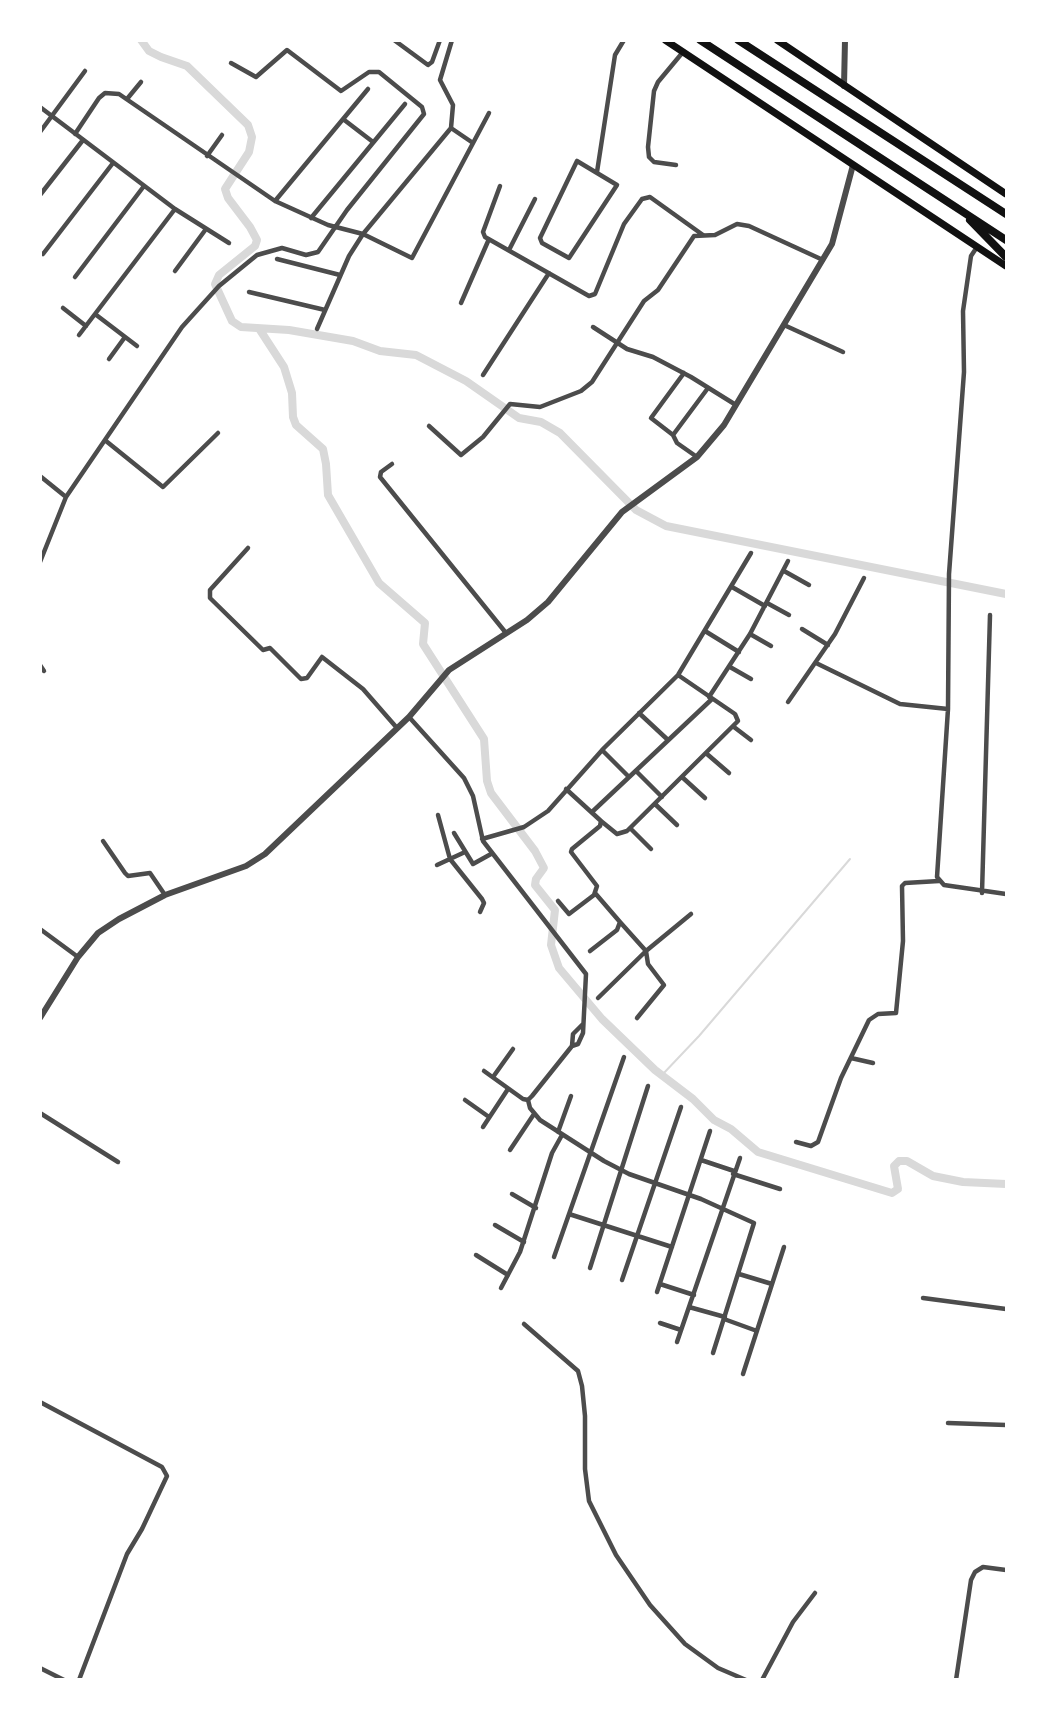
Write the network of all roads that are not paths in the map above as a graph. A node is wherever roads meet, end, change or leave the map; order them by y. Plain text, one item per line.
1 (394, 40) edge
2 (440, 40) edge
3 (452, 40) edge
4 (624, 40) edge
5 (665, 40) edge
6 (700, 40) edge
7 (738, 40) edge
8 (777, 40) edge
9 (845, 40) edge
10 (683, 52) junction
11 (231, 63) dead end
12 (85, 71) dead end
13 (141, 82) dead end
14 (844, 86) junction
15 (368, 89) dead end
16 (127, 99) junction
17 (405, 104) dead end
18 (40, 107) edge
19 (489, 113) dead end
20 (52, 116) junction
21 (343, 119) junction
22 (451, 128) junction
23 (40, 132) edge
24 (75, 134) junction
25 (222, 135) dead end
26 (83, 140) junction
27 (373, 142) junction
28 (473, 143) junction
29 (207, 156) junction
30 (113, 163) junction
31 (676, 165) dead end
32 (853, 165) junction
33 (597, 172) junction
34 (144, 186) junction
35 (500, 186) dead end
36 (1006, 194) edge
37 (40, 195) edge
38 (535, 200) dead end
39 (275, 201) junction
40 (958, 208) junction
41 (175, 209) junction
42 (1006, 214) edge
43 (311, 218) junction
44 (335, 228) junction
45 (206, 229) junction
46 (363, 234) junction
47 (703, 235) junction
48 (489, 239) junction
49 (1006, 240) edge
50 (229, 243) dead end
51 (977, 247) junction
52 (509, 250) junction
53 (43, 254) dead end
54 (1006, 258) edge
55 (278, 259) dead end
56 (823, 260) junction
57 (1006, 266) edge
58 (176, 271) dead end
59 (549, 273) junction
60 (340, 275) junction
61 (75, 277) dead end
62 (249, 292) dead end
63 (460, 303) dead end
64 (63, 308) dead end
65 (325, 310) junction
66 (95, 314) junction
67 (784, 325) junction
68 (86, 326) junction
69 (593, 327) dead end
70 (317, 329) dead end
71 (79, 335) dead end
72 (126, 337) junction
73 (618, 343) junction
74 (137, 346) dead end
75 (843, 352) dead end
76 (109, 359) dead end
77 (684, 373) junction
78 (483, 375) dead end
79 (708, 387) junction
80 (736, 405) junction
81 (429, 426) dead end
82 (218, 433) dead end
83 (673, 435) junction
84 (106, 441) junction
85 (697, 457) junction
86 (392, 464) dead end
87 (40, 476) edge
88 (66, 497) junction
89 (248, 548) dead end
90 (751, 553) dead end
91 (788, 561) dead end
92 (40, 562) edge
93 (784, 571) junction
94 (864, 578) dead end
95 (809, 585) dead end
96 (732, 587) junction
97 (766, 605) junction
98 (789, 615) dead end
99 (990, 615) dead end
100 (802, 629) dead end
101 (705, 632) junction
102 (506, 633) junction
103 (750, 634) junction
104 (828, 645) junction
105 (771, 646) dead end
106 (739, 652) junction
107 (816, 663) junction
108 (40, 666) edge
109 (730, 667) junction
110 (44, 671) dead end
111 (678, 675) junction
112 (751, 680) dead end
113 (711, 698) junction
114 (788, 702) dead end
115 (948, 709) junction
116 (639, 713) junction
117 (409, 717) junction
118 (734, 727) junction
119 (397, 728) junction
120 (668, 740) junction
121 (751, 740) dead end
122 (602, 750) junction
123 (707, 754) junction
124 (636, 771) junction
125 (729, 773) dead end
126 (629, 777) junction
127 (682, 777) junction
128 (566, 789) junction
129 (662, 797) junction
130 (705, 798) dead end
131 (655, 804) junction
132 (592, 812) junction
133 (438, 815) dead end
134 (601, 820) junction
135 (677, 825) dead end
136 (630, 828) junction
137 (454, 833) dead end
138 (482, 839) junction
139 (103, 842) dead end
140 (651, 849) dead end
141 (465, 852) junction
142 (491, 854) junction
143 (450, 859) junction
144 (437, 866) dead end
145 (939, 881) junction
146 (982, 892) junction
147 (595, 893) junction
148 (1006, 894) edge
149 (165, 895) junction
150 (558, 901) dead end
151 (480, 912) dead end
152 (691, 914) dead end
153 (620, 922) junction
154 (40, 929) edge
155 (590, 951) dead end
156 (646, 951) junction
157 (78, 957) junction
158 (598, 998) dead end
159 (40, 1018) edge
160 (637, 1018) dead end
161 (513, 1049) dead end
162 (624, 1057) dead end
163 (851, 1058) junction
164 (873, 1063) dead end
165 (484, 1071) dead end
166 (492, 1077) junction
167 (648, 1086) dead end
168 (508, 1089) junction
169 (571, 1096) dead end
170 (465, 1100) dead end
171 (528, 1100) junction
172 (681, 1107) dead end
173 (40, 1113) edge
174 (534, 1114) junction
175 (489, 1117) junction
176 (483, 1127) dead end
177 (710, 1131) dead end
178 (560, 1133) junction
179 (796, 1142) dead end
180 (510, 1150) dead end
181 (591, 1153) junction
182 (740, 1158) dead end
183 (701, 1160) junction
184 (118, 1162) dead end
185 (622, 1171) junction
186 (733, 1172) junction
187 (655, 1183) junction
188 (780, 1189) dead end
189 (512, 1194) dead end
190 (689, 1195) junction
191 (721, 1207) junction
192 (536, 1208) junction
193 (570, 1214) junction
194 (495, 1225) dead end
195 (604, 1225) junction
196 (637, 1236) junction
197 (524, 1242) junction
198 (672, 1247) junction
199 (784, 1247) dead end
200 (477, 1255) dead end
201 (554, 1257) dead end
202 (590, 1268) dead end
203 (739, 1274) junction
204 (508, 1275) junction
205 (622, 1280) dead end
206 (660, 1284) junction
207 (772, 1284) junction
208 (501, 1288) dead end
209 (657, 1293) dead end
210 (694, 1295) junction
211 (923, 1298) dead end
212 (689, 1307) junction
213 (1006, 1309) edge
214 (724, 1318) junction
215 (660, 1323) dead end
216 (524, 1324) dead end
217 (681, 1330) junction
218 (757, 1331) junction
219 (677, 1342) dead end
220 (713, 1353) dead end
221 (742, 1374) dead end
222 (40, 1402) edge
223 (948, 1423) dead end
224 (1006, 1425) edge
225 (1006, 1570) edge
226 (815, 1593) dead end
227 (40, 1668) edge
228 (64, 1680) edge
229 (79, 1680) edge
230 (746, 1680) edge
231 (762, 1680) edge
232 (956, 1680) edge

1 - 2 street
3 - 22 street
4 - 33 street
5 - 10 main road
6 - 40 highway
7 - 42 highway
8 - 14 main road
9 - 14 street
10 - 31 street
10 - 32 main road
11 - 44 street
12 - 20 street
13 - 16 street
14 - 36 main road
15 - 21 street
16 - 24 street
16 - 29 street
17 - 27 street
18 - 20 street
19 - 28 street
20 - 23 street
20 - 24 street
21 - 27 street
21 - 39 street
22 - 28 street
22 - 46 street
24 - 26 street
25 - 29 street
26 - 30 street
26 - 37 street
27 - 43 street
28 - 46 street
29 - 39 street
30 - 34 street
30 - 53 street
32 - 51 main road
32 - 56 street
33 - 33 street
34 - 41 street
34 - 61 street
35 - 48 street
38 - 52 street
39 - 43 street
40 - 49 highway
40 - 54 highway
41 - 45 street
41 - 66 street
43 - 44 street
44 - 46 street
44 - 84 street
45 - 50 street
45 - 58 street
46 - 60 street
47 - 56 street
47 - 59 street
47 - 73 street
48 - 52 street
48 - 63 street
51 - 57 main road
51 - 115 street
52 - 59 street
55 - 60 street
56 - 67 street
59 - 78 street
60 - 65 street
62 - 65 street
64 - 68 street
65 - 70 street
66 - 68 street
66 - 72 street
67 - 75 street
67 - 80 street
68 - 71 street
69 - 73 street
72 - 74 street
72 - 76 street
73 - 77 street
73 - 81 street
77 - 79 street
77 - 83 street
79 - 80 street
79 - 83 street
80 - 85 street
82 - 84 street
83 - 85 street
84 - 88 street
85 - 102 street
86 - 102 street
87 - 88 street
88 - 92 street
89 - 119 street
90 - 96 street
91 - 93 street
93 - 95 street
93 - 97 street
94 - 104 street
96 - 97 street
96 - 101 street
97 - 98 street
97 - 103 street
99 - 146 street
100 - 104 street
101 - 106 street
101 - 111 street
102 - 117 street
103 - 105 street
103 - 106 street
104 - 107 street
106 - 109 street
107 - 114 street
107 - 115 street
108 - 110 street
109 - 112 street
109 - 113 street
111 - 113 street
111 - 116 street
113 - 118 street
113 - 120 street
115 - 145 street
116 - 120 street
116 - 122 street
117 - 119 street
117 - 138 street
118 - 121 street
118 - 123 street
119 - 149 street
120 - 124 street
122 - 126 street
122 - 128 street
123 - 125 street
123 - 127 street
124 - 126 street
124 - 129 street
126 - 132 street
127 - 129 street
127 - 130 street
128 - 132 street
128 - 138 street
129 - 131 street
131 - 135 street
131 - 136 street
132 - 134 street
133 - 143 street
134 - 136 street
134 - 147 street
136 - 140 street
137 - 141 street
138 - 142 street
139 - 149 street
141 - 142 street
141 - 143 street
142 - 171 street
143 - 144 street
143 - 151 street
145 - 146 street
145 - 163 street
146 - 148 street
147 - 150 street
147 - 153 street
149 - 157 street
152 - 156 street
153 - 155 street
153 - 156 street
154 - 157 street
156 - 158 street
156 - 160 street
157 - 159 street
161 - 166 street
162 - 181 street
163 - 164 street
163 - 179 street
165 - 166 street
166 - 168 street
167 - 185 street
168 - 171 street
168 - 175 street
169 - 178 street
170 - 175 street
171 - 174 street
172 - 187 street
173 - 184 street
174 - 178 street
174 - 180 street
175 - 176 street
177 - 183 street
178 - 181 street
178 - 192 street
181 - 185 street
181 - 193 street
182 - 186 street
183 - 186 street
183 - 190 street
185 - 187 street
185 - 195 street
186 - 188 street
186 - 191 street
187 - 190 street
187 - 196 street
189 - 192 street
190 - 191 street
190 - 198 street
191 - 203 street
191 - 210 street
192 - 197 street
193 - 195 street
193 - 201 street
194 - 197 street
195 - 196 street
195 - 202 street
196 - 198 street
196 - 205 street
197 - 204 street
198 - 206 street
199 - 207 street
200 - 204 street
203 - 207 street
203 - 214 street
204 - 208 street
206 - 209 street
206 - 210 street
207 - 218 street
210 - 212 street
211 - 213 street
212 - 214 street
212 - 217 street
214 - 218 street
214 - 220 street
215 - 217 street
216 - 230 street
217 - 219 street
218 - 221 street
222 - 229 street
223 - 224 street
225 - 232 street
226 - 231 street
227 - 228 street

